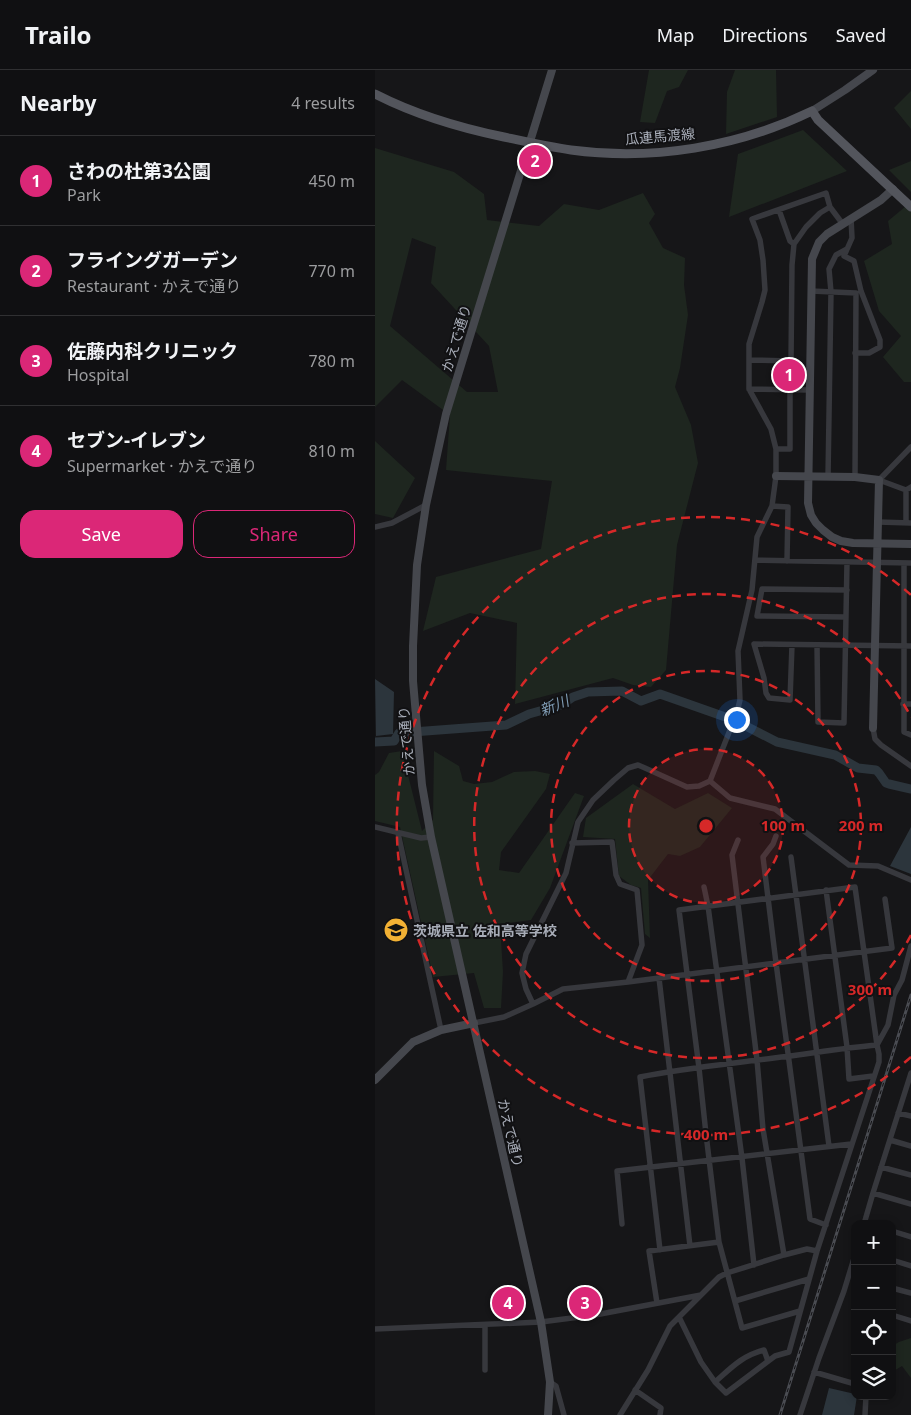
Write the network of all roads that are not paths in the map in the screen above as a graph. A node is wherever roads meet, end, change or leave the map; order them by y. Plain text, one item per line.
1 (552, 70) edge
2 (873, 70) edge
3 (375, 94) edge
4 (812, 111) junction
5 (530, 143) junction
6 (893, 189) junction
7 (911, 206) edge
8 (830, 207) junction
9 (779, 210) junction
10 (851, 218) junction
11 (843, 223) junction
12 (795, 244) junction
13 (847, 249) junction
14 (811, 291) junction
15 (831, 292) junction
16 (855, 353) junction
17 (750, 360) junction
18 (749, 389) junction
19 (790, 389) junction
20 (809, 390) junction
21 (911, 447) edge
22 (777, 448) junction
23 (776, 476) junction
24 (808, 477) junction
25 (827, 477) junction
26 (855, 477) junction
27 (879, 480) junction
28 (909, 488) edge
29 (426, 505) junction
30 (772, 506) junction
31 (878, 522) junction
32 (909, 523) edge
33 (375, 527) edge
34 (878, 544) junction
35 (911, 544) edge
36 (755, 560) junction
37 (787, 561) junction
38 (847, 562) junction
39 (877, 562) junction
40 (908, 563) edge
41 (847, 590) junction
42 (846, 617) junction
43 (792, 645) junction
44 (817, 645) junction
45 (845, 646) junction
46 (875, 646) junction
47 (908, 646) edge
48 (904, 676) junction
49 (911, 676) edge
50 (903, 704) junction
51 (911, 704) edge
52 (873, 728) joint
53 (911, 735) edge
54 (911, 766) edge
55 (710, 781) junction
56 (375, 826) edge
57 (398, 833) junction
58 (431, 836) junction
59 (775, 836) dead end
60 (738, 840) dead end
61 (572, 843) junction
62 (791, 857) dead end
63 (911, 880) edge
64 (704, 887) dead end
65 (826, 890) junction
66 (797, 896) junction
67 (768, 899) junction
68 (885, 899) dead end
69 (739, 903) junction
70 (708, 906) junction
71 (911, 946) edge
72 (863, 951) junction
73 (834, 954) junction
74 (805, 958) junction
75 (775, 962) junction
76 (746, 966) junction
77 (717, 970) junction
78 (688, 975) junction
79 (659, 978) junction
80 (628, 982) junction
81 (533, 1004) junction
82 (474, 1023) junction
83 (441, 1030) junction
84 (877, 1044) junction
85 (847, 1048) junction
86 (817, 1052) junction
87 (788, 1056) junction
88 (757, 1060) junction
89 (729, 1064) junction
90 (699, 1068) junction
91 (670, 1071) junction
92 (911, 1073) edge
93 (873, 1076) junction
94 (375, 1080) edge
95 (909, 1087) edge
96 (899, 1113) junction
97 (911, 1116) edge
98 (890, 1140) junction
99 (851, 1144) junction
100 (829, 1146) junction
101 (911, 1146) edge
102 (800, 1151) junction
103 (766, 1154) junction
104 (741, 1158) junction
105 (709, 1160) junction
106 (680, 1164) junction
107 (650, 1167) junction
108 (881, 1167) junction
109 (911, 1175) edge
110 (873, 1193) junction
111 (911, 1204) edge
112 (866, 1220) edge
113 (622, 1224) dead end
114 (826, 1225) junction
115 (896, 1232) edge
116 (911, 1237) edge
117 (719, 1242) junction
118 (690, 1246) junction
119 (660, 1250) junction
120 (817, 1251) junction
121 (784, 1255) junction
122 (896, 1261) edge
123 (753, 1264) junction
124 (911, 1266) edge
125 (727, 1273) junction
126 (809, 1279) junction
127 (851, 1279) edge
128 (896, 1289) edge
129 (911, 1293) edge
130 (701, 1295) junction
131 (735, 1302) junction
132 (657, 1303) junction
133 (800, 1311) junction
134 (679, 1317) junction
135 (896, 1317) edge
136 (911, 1321) edge
137 (541, 1322) junction
138 (485, 1325) junction
139 (375, 1329) edge
140 (768, 1361) junction
141 (485, 1370) dead end
142 (814, 1372) junction
143 (550, 1382) junction
144 (715, 1382) junction
145 (851, 1383) edge
146 (635, 1390) junction
147 (866, 1400) edge
148 (548, 1415) edge
149 (564, 1415) edge
150 (620, 1415) edge
151 (661, 1415) edge
152 (799, 1415) edge
153 (865, 1415) edge

1 - 5 street, かえで通り
2 - 4 street
3 - 5 main road, 瓜連馬渡線
4 - 5 main road, 瓜連馬渡線
4 - 6 main road
5 - 29 street, かえで通り
6 - 7 main road
6 - 10 street
8 - 9 street
8 - 11 street
8 - 12 street
9 - 12 street
9 - 17 street
10 - 11 street
10 - 13 street
11 - 14 street
12 - 17 street
13 - 15 street
13 - 16 street
14 - 15 street
14 - 20 street
15 - 16 street
15 - 25 street
16 - 26 street
17 - 18 street
18 - 19 street
18 - 22 street
19 - 20 street
19 - 22 street
20 - 24 street
21 - 27 street
22 - 23 street
23 - 24 street
23 - 30 street
24 - 25 street
24 - 34 street
25 - 26 street
26 - 27 street
27 - 28 street
27 - 31 street
28 - 32 street
29 - 33 street
29 - 58 street, かえで通り
30 - 36 street
30 - 37 street
31 - 32 street
31 - 34 street
34 - 35 street
34 - 39 street
36 - 37 street
36 - 55 street
37 - 38 street
38 - 39 street
38 - 41 street
39 - 40 street
39 - 46 street
40 - 47 street
41 - 42 street
41 - 42 street
42 - 45 street
43 - 43 street
43 - 44 street
44 - 45 street
44 - 45 street
45 - 46 street
46 - 47 street
46 - 52 street
47 - 48 street
48 - 49 street
48 - 50 street
50 - 51 street
50 - 53 street
52 - 54 street
55 - 61 street
55 - 63 street
56 - 57 street
57 - 58 street
57 - 83 street
58 - 82 street, かえで通り
59 - 67 street
60 - 69 street
61 - 80 street
61 - 81 street
62 - 66 street
64 - 70 street
65 - 66 street
65 - 72 street
65 - 73 street
66 - 67 street
66 - 74 street
67 - 69 street
67 - 75 street
68 - 72 street
69 - 70 street
69 - 76 street
70 - 77 street
70 - 78 street
71 - 84 street
72 - 73 street
72 - 84 street
73 - 74 street
73 - 85 street
74 - 75 street
74 - 86 street
75 - 76 street
75 - 87 street
76 - 77 street
76 - 88 street
77 - 78 street
77 - 89 street
78 - 79 street
78 - 90 street
79 - 80 street
79 - 91 street
80 - 81 street
81 - 82 street
82 - 83 street
82 - 137 street, かえで通り
83 - 94 street
84 - 85 street
84 - 93 street
85 - 86 street
85 - 93 street
86 - 87 street
86 - 100 street
87 - 88 street
87 - 102 street
88 - 89 street
88 - 103 street
89 - 90 street
89 - 104 street
90 - 91 street
90 - 105 street
91 - 106 street
91 - 107 street
92 - 95 street
93 - 99 street
95 - 96 street
96 - 97 street
96 - 98 street
98 - 101 street
98 - 108 street
99 - 100 street
99 - 114 street
100 - 102 street
102 - 103 street
102 - 114 street
103 - 104 street
103 - 121 street
104 - 105 street
104 - 123 street
105 - 106 street
105 - 117 street
106 - 107 street
106 - 118 street
107 - 113 street
107 - 119 street
108 - 109 street
108 - 110 street
110 - 111 street
110 - 112 street
114 - 120 street
115 - 116 street
117 - 118 street
117 - 125 street
118 - 119 street
119 - 132 street
120 - 121 street
120 - 126 street
121 - 123 street
122 - 124 street
123 - 125 street
125 - 130 street
125 - 131 street
126 - 131 street
126 - 133 street
127 - 142 street
128 - 129 street
130 - 132 street
130 - 134 street
131 - 133 street
132 - 137 street
133 - 140 street
134 - 144 street
134 - 146 street
135 - 136 street
137 - 138 street
137 - 143 street, かえで通り
138 - 139 street
138 - 141 street
140 - 144 street
140 - 144 street
142 - 145 street
142 - 152 street
143 - 148 street, かえで通り
143 - 149 street
146 - 150 street
146 - 151 street
147 - 153 street

